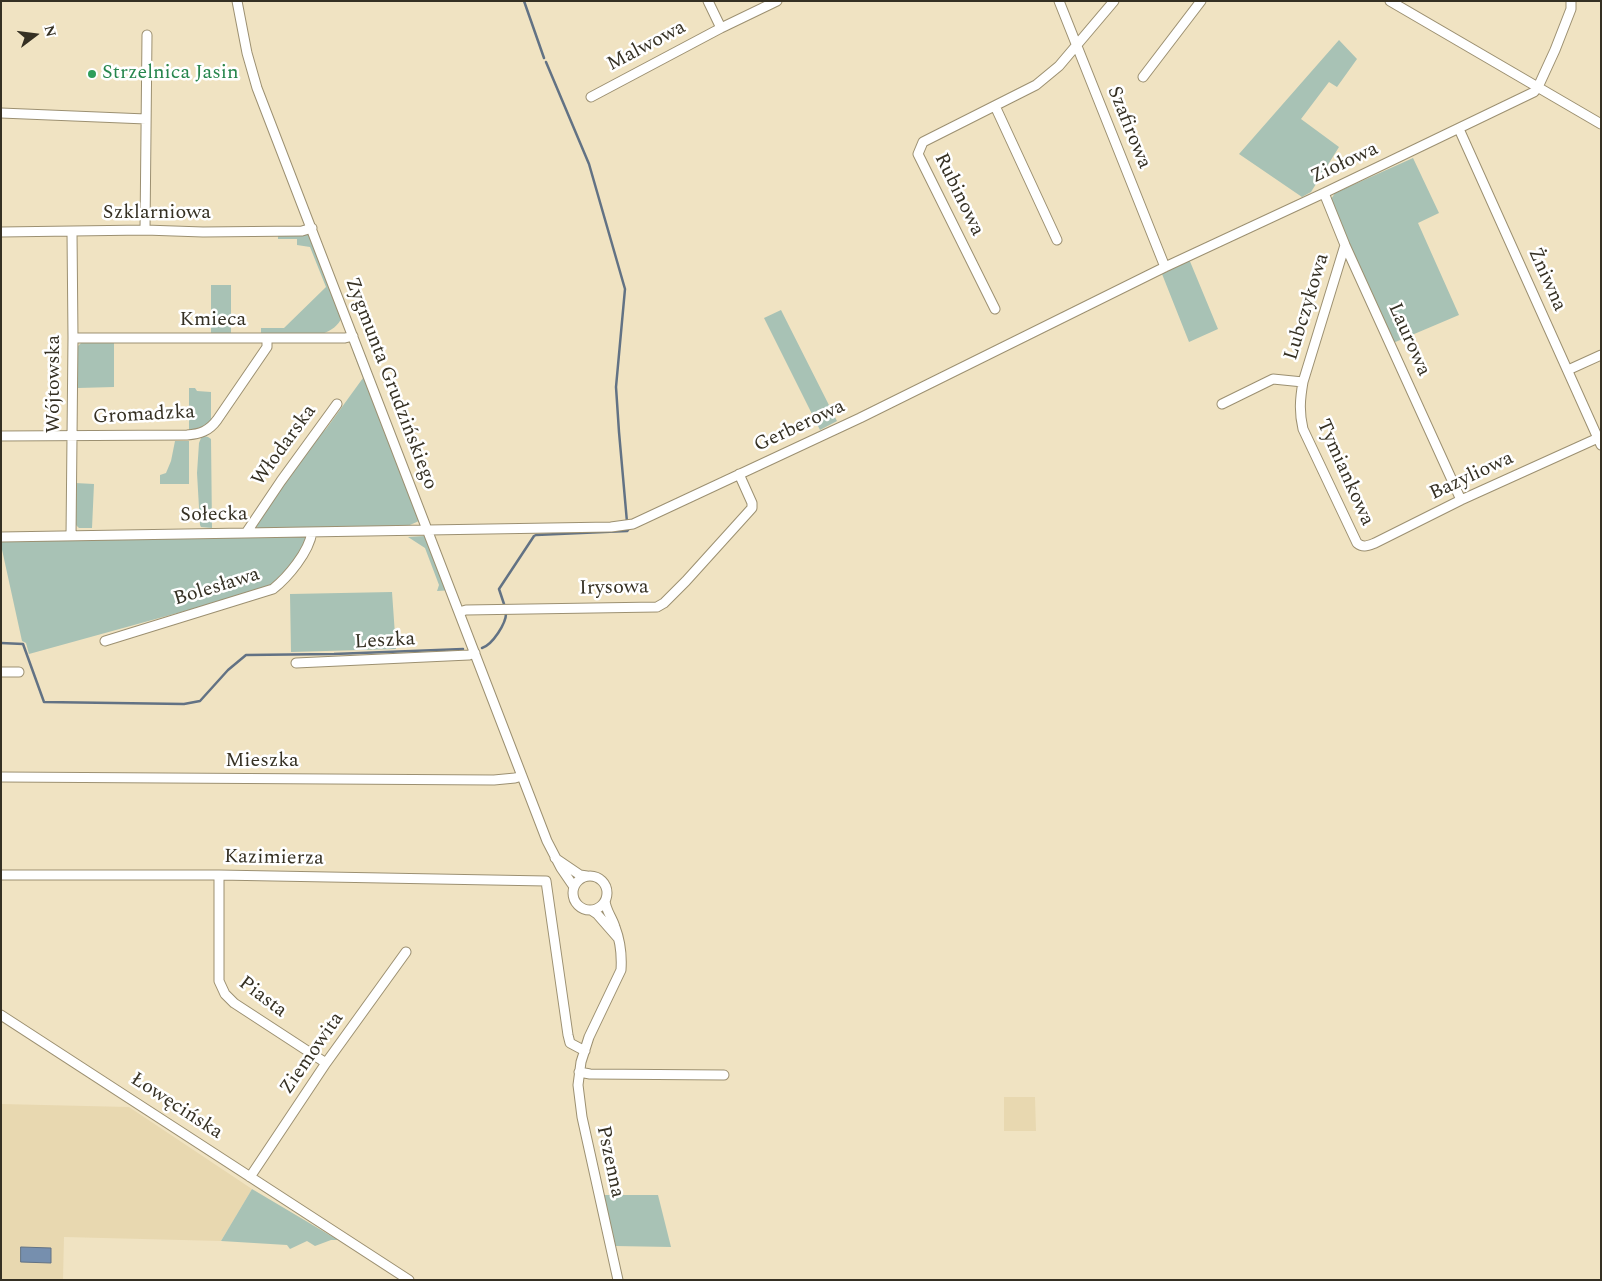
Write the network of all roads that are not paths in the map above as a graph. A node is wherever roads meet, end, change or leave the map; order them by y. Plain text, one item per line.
1 (237, 1) edge
2 (708, 1) edge
3 (778, 1) edge
4 (1059, 1) edge
5 (1114, 1) edge
6 (1201, 1) edge
7 (1390, 1) edge
8 (1571, 1) edge
9 (721, 28) junction
10 (146, 35) dead end
11 (1076, 44) junction
12 (1143, 77) dead end
13 (1538, 88) junction
14 (591, 97) dead end
15 (995, 106) junction
16 (1, 113) edge
17 (146, 119) junction
18 (1601, 124) edge
19 (1459, 128) junction
20 (1324, 193) junction
21 (312, 228) junction
22 (145, 230) junction
23 (1, 232) edge
24 (72, 232) junction
25 (1057, 240) dead end
26 (1345, 245) junction
27 (1164, 267) junction
28 (995, 309) dead end
29 (353, 336) junction
30 (73, 338) junction
31 (267, 339) junction
32 (1601, 355) edge
33 (1568, 370) junction
34 (1303, 382) junction
35 (337, 404) dead end
36 (1222, 404) dead end
37 (1, 436) edge
38 (72, 437) junction
39 (1599, 442) edge
40 (739, 474) junction
41 (1461, 500) junction
42 (427, 530) junction
43 (312, 532) junction
44 (246, 533) junction
45 (71, 536) junction
46 (1, 537) edge
47 (1361, 546) joint
48 (459, 612) junction
49 (105, 641) dead end
50 (475, 654) junction
51 (296, 663) dead end
52 (1, 672) edge
53 (19, 672) dead end
54 (522, 776) junction
55 (1, 778) edge
56 (555, 858) junction
57 (1, 875) edge
58 (219, 876) junction
59 (587, 876) junction
60 (574, 887) junction
61 (605, 901) junction
62 (591, 910) junction
63 (618, 938) junction
64 (406, 952) dead end
65 (1, 1015) edge
66 (584, 1051) junction
67 (326, 1063) junction
68 (579, 1072) junction
69 (724, 1075) dead end
70 (250, 1177) junction
71 (409, 1280) edge
72 (618, 1280) edge

1 - 21 street, Zygmunta Grudzińskiego
2 - 9 street
3 - 9 street, Malwowa
4 - 11 street, Szafirowa
5 - 11 street, Rubinowa
6 - 12 street
7 - 13 street
8 - 13 street
9 - 14 street, Malwowa
10 - 17 street
11 - 15 street, Rubinowa
11 - 27 street, Szafirowa
13 - 18 street
13 - 19 street, Ziołowa
15 - 25 street
15 - 28 street, Rubinowa
16 - 17 street
17 - 22 street
19 - 20 street, Ziołowa
19 - 33 street, Żniwna
20 - 26 street, Laurowa
20 - 27 street, Ziołowa
21 - 22 street, Szklarniowa
21 - 29 street, Zygmunta Grudzińskiego
22 - 24 street, Szklarniowa
23 - 24 street, Szklarniowa
24 - 30 street, Wójtowska
26 - 34 street, Lubczykowa
26 - 41 street, Laurowa
27 - 40 street, Gerberowa
29 - 31 street, Kmieca
29 - 42 street, Zygmunta Grudzińskiego
30 - 31 street, Kmieca
30 - 38 street, Wójtowska
31 - 38 street, Gromadzka
32 - 33 street
33 - 39 street, Żniwna
34 - 36 street, Lubczykowa
34 - 47 street, Tymiankowa
35 - 44 street, Włodarska
37 - 38 street, Gromadzka
38 - 45 street, Wójtowska
39 - 41 street, Bazyliowa
40 - 42 street, Gerberowa
40 - 48 street, Irysowa
41 - 47 street, Bazyliowa
42 - 43 street, Sołecka
42 - 48 street, Zygmunta Grudzińskiego
43 - 44 street, Sołecka
43 - 49 street, Bolesława
44 - 45 street, Sołecka
45 - 46 street, Sołecka
48 - 50 street, Zygmunta Grudzińskiego
50 - 51 street, Leszka
50 - 54 street, Zygmunta Grudzińskiego
52 - 53 street
54 - 55 street, Mieszka
54 - 56 street
56 - 59 street, Pszenna
56 - 60 street
57 - 58 street, Kazimierza
58 - 66 street, Kazimierza
58 - 67 street, Piasta
59 - 60 street
59 - 61 street, Pszenna
60 - 62 street
61 - 62 street
61 - 63 street, Pszenna
62 - 63 street
63 - 66 street, Pszenna
64 - 67 street, Ziemowita
65 - 70 street, Łowęcińska
66 - 68 street, Pszenna
67 - 70 street, Ziemowita
68 - 69 street
68 - 72 street, Pszenna
70 - 71 street, Łowęcińska

